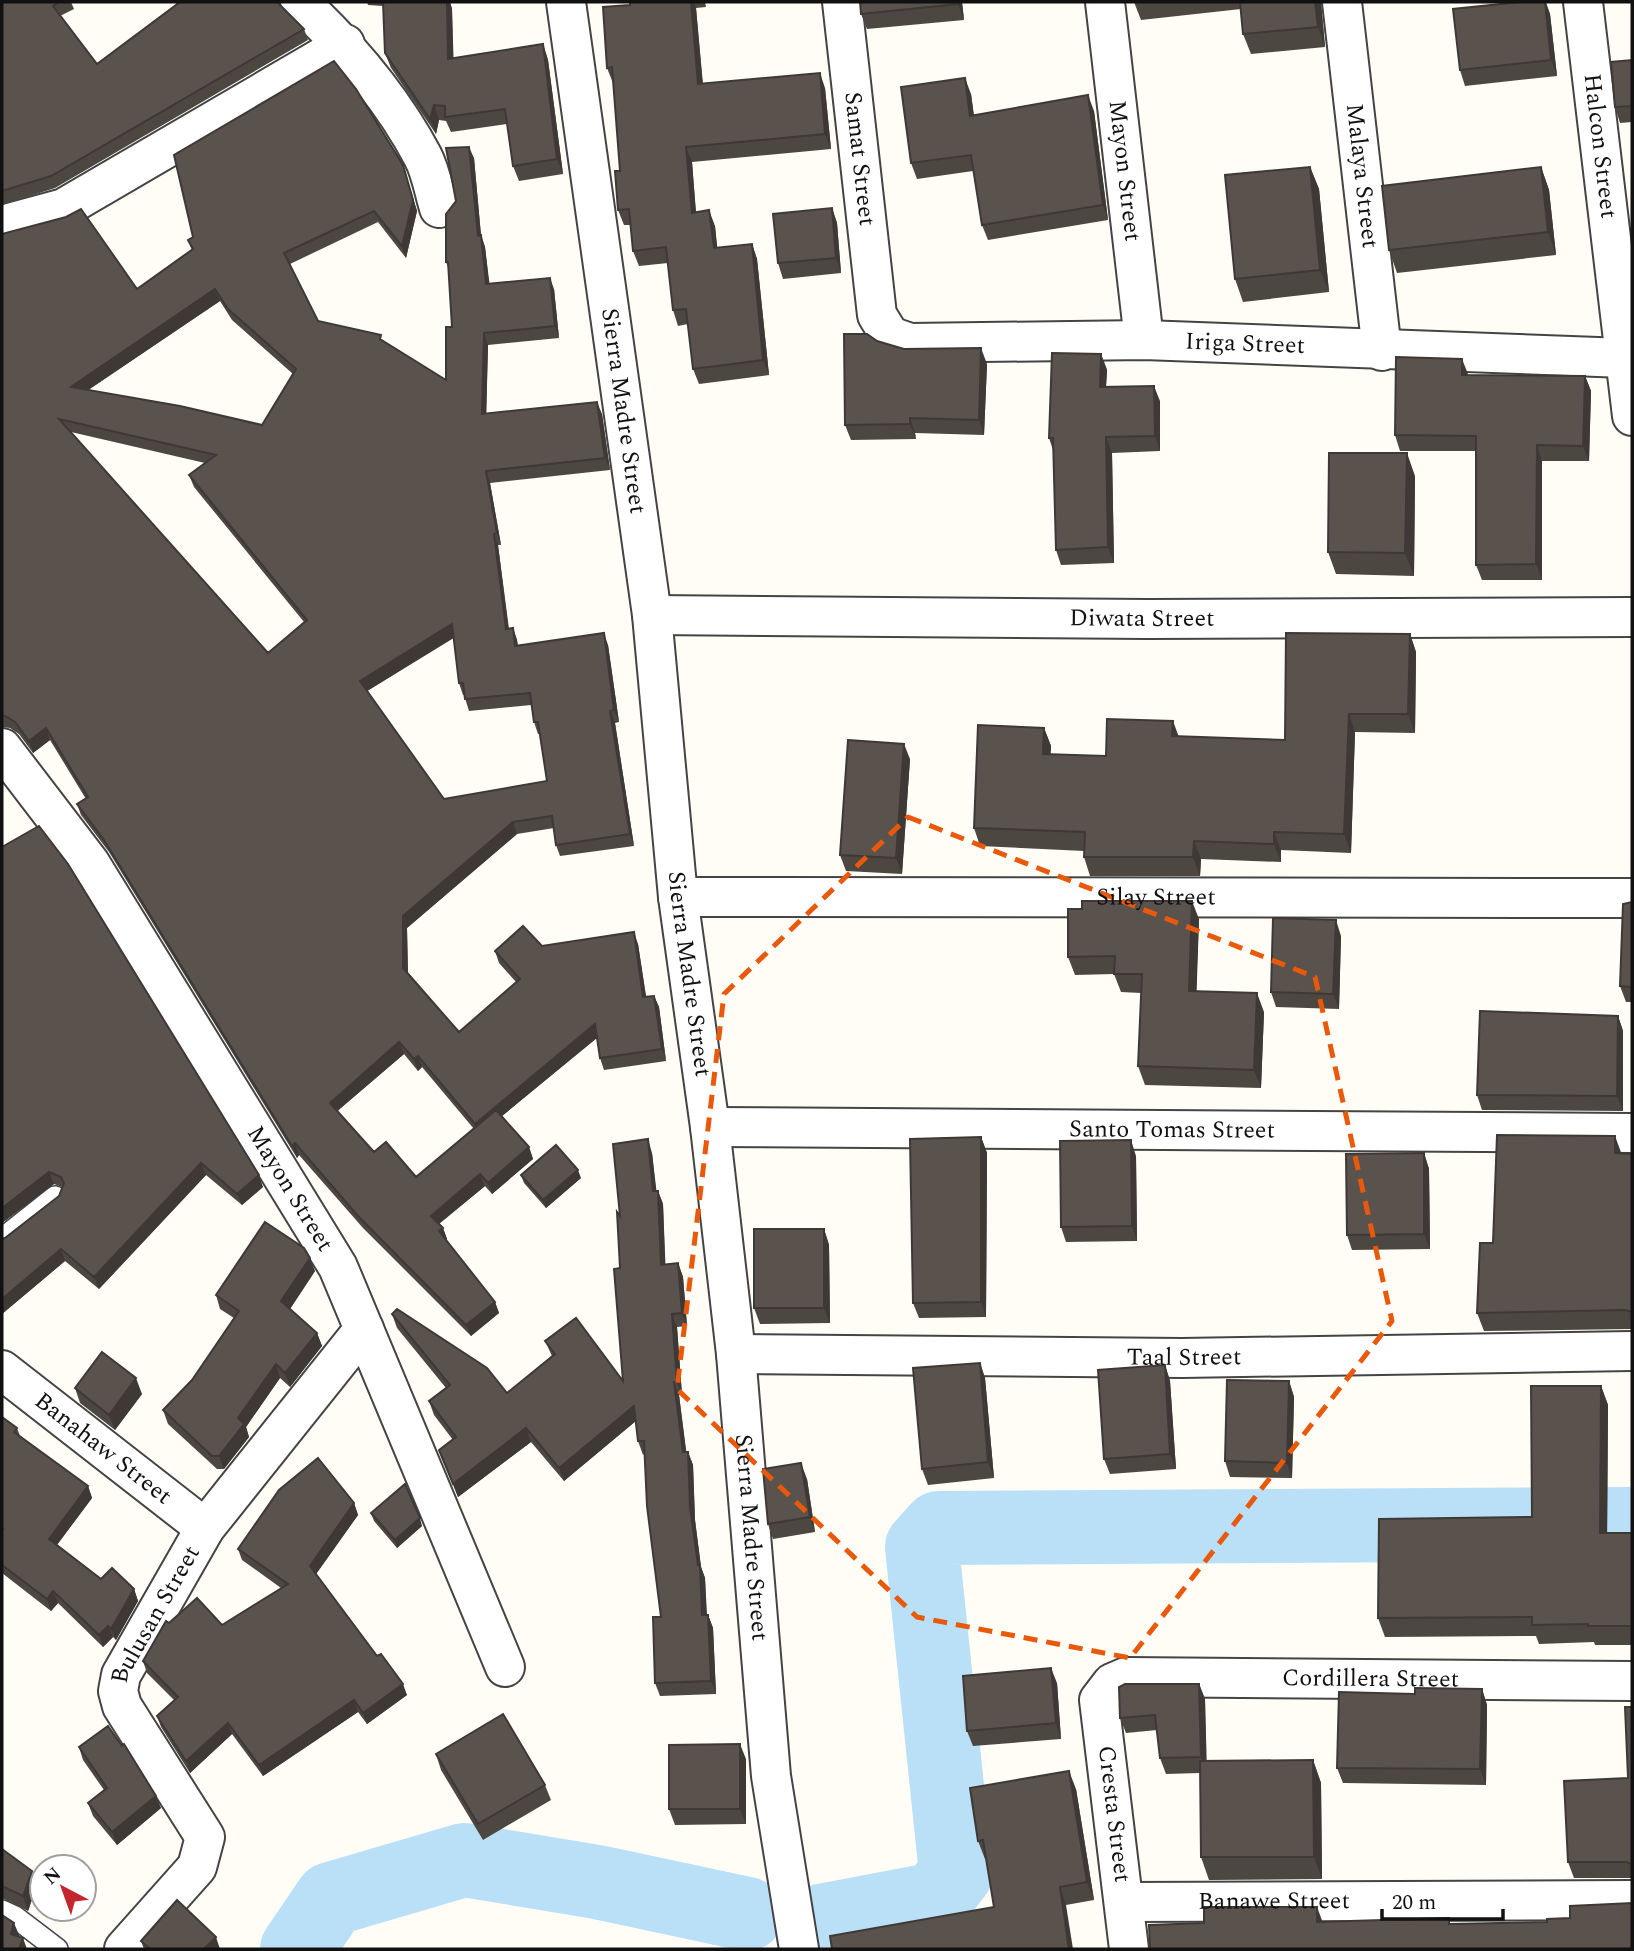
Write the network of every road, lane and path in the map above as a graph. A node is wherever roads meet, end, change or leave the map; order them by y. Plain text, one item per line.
1 (300, 2) edge
2 (566, 2) edge
3 (842, 2) edge
4 (1105, 2) edge
5 (1342, 2) edge
6 (1583, 2) edge
7 (345, 44) junction
8 (439, 208) dead end
9 (2, 225) edge
10 (877, 316) joint
11 (1144, 340) junction
12 (1382, 351) junction
13 (1625, 358) junction
14 (1632, 416) edge
15 (652, 615) junction
16 (1632, 617) edge
17 (2, 748) edge
18 (678, 897) junction
19 (1632, 898) edge
20 (710, 1127) junction
21 (1632, 1133) edge
22 (55, 1197) edge
23 (2, 1239) edge
24 (364, 1329) junction
25 (1632, 1352) edge
26 (736, 1354) junction
27 (2, 1370) edge
28 (205, 1528) junction
29 (505, 1667) dead end
30 (1632, 1681) edge
31 (1112, 1683) joint
32 (1632, 1900) edge
33 (1125, 1902) junction
34 (2, 1911) edge
35 (57, 1949) edge
36 (124, 1949) edge
37 (799, 1949) edge
38 (1129, 1949) edge

1 - 7 street
2 - 15 street, Sierra Madre Street
3 - 10 street, Samat Street
4 - 11 street, Mayon Street
5 - 12 street, Malaya Street
6 - 13 street, Halcon Street
7 - 8 street
7 - 9 street
10 - 11 street, Iriga Street
11 - 12 street, Iriga Street
12 - 13 street, Iriga Street
13 - 14 street, Halcon Street
15 - 16 street, Diwata Street
15 - 18 street, Sierra Madre Street
17 - 24 street, Mayon Street
18 - 19 street, Silay Street
18 - 20 street, Sierra Madre Street
20 - 21 street, Santo Tomas Street
20 - 26 street, Sierra Madre Street
22 - 23 lane
24 - 28 street, Bulusan Street
24 - 29 street, Mayon Street
25 - 26 street, Taal Street
26 - 37 street, Sierra Madre Street
27 - 28 street, Banahaw Street
28 - 36 street, Bulusan Street
30 - 31 street, Cordillera Street
31 - 33 street, Cresta Street
32 - 33 street, Banawe Street
33 - 38 street, Cresta Street
34 - 35 lane

